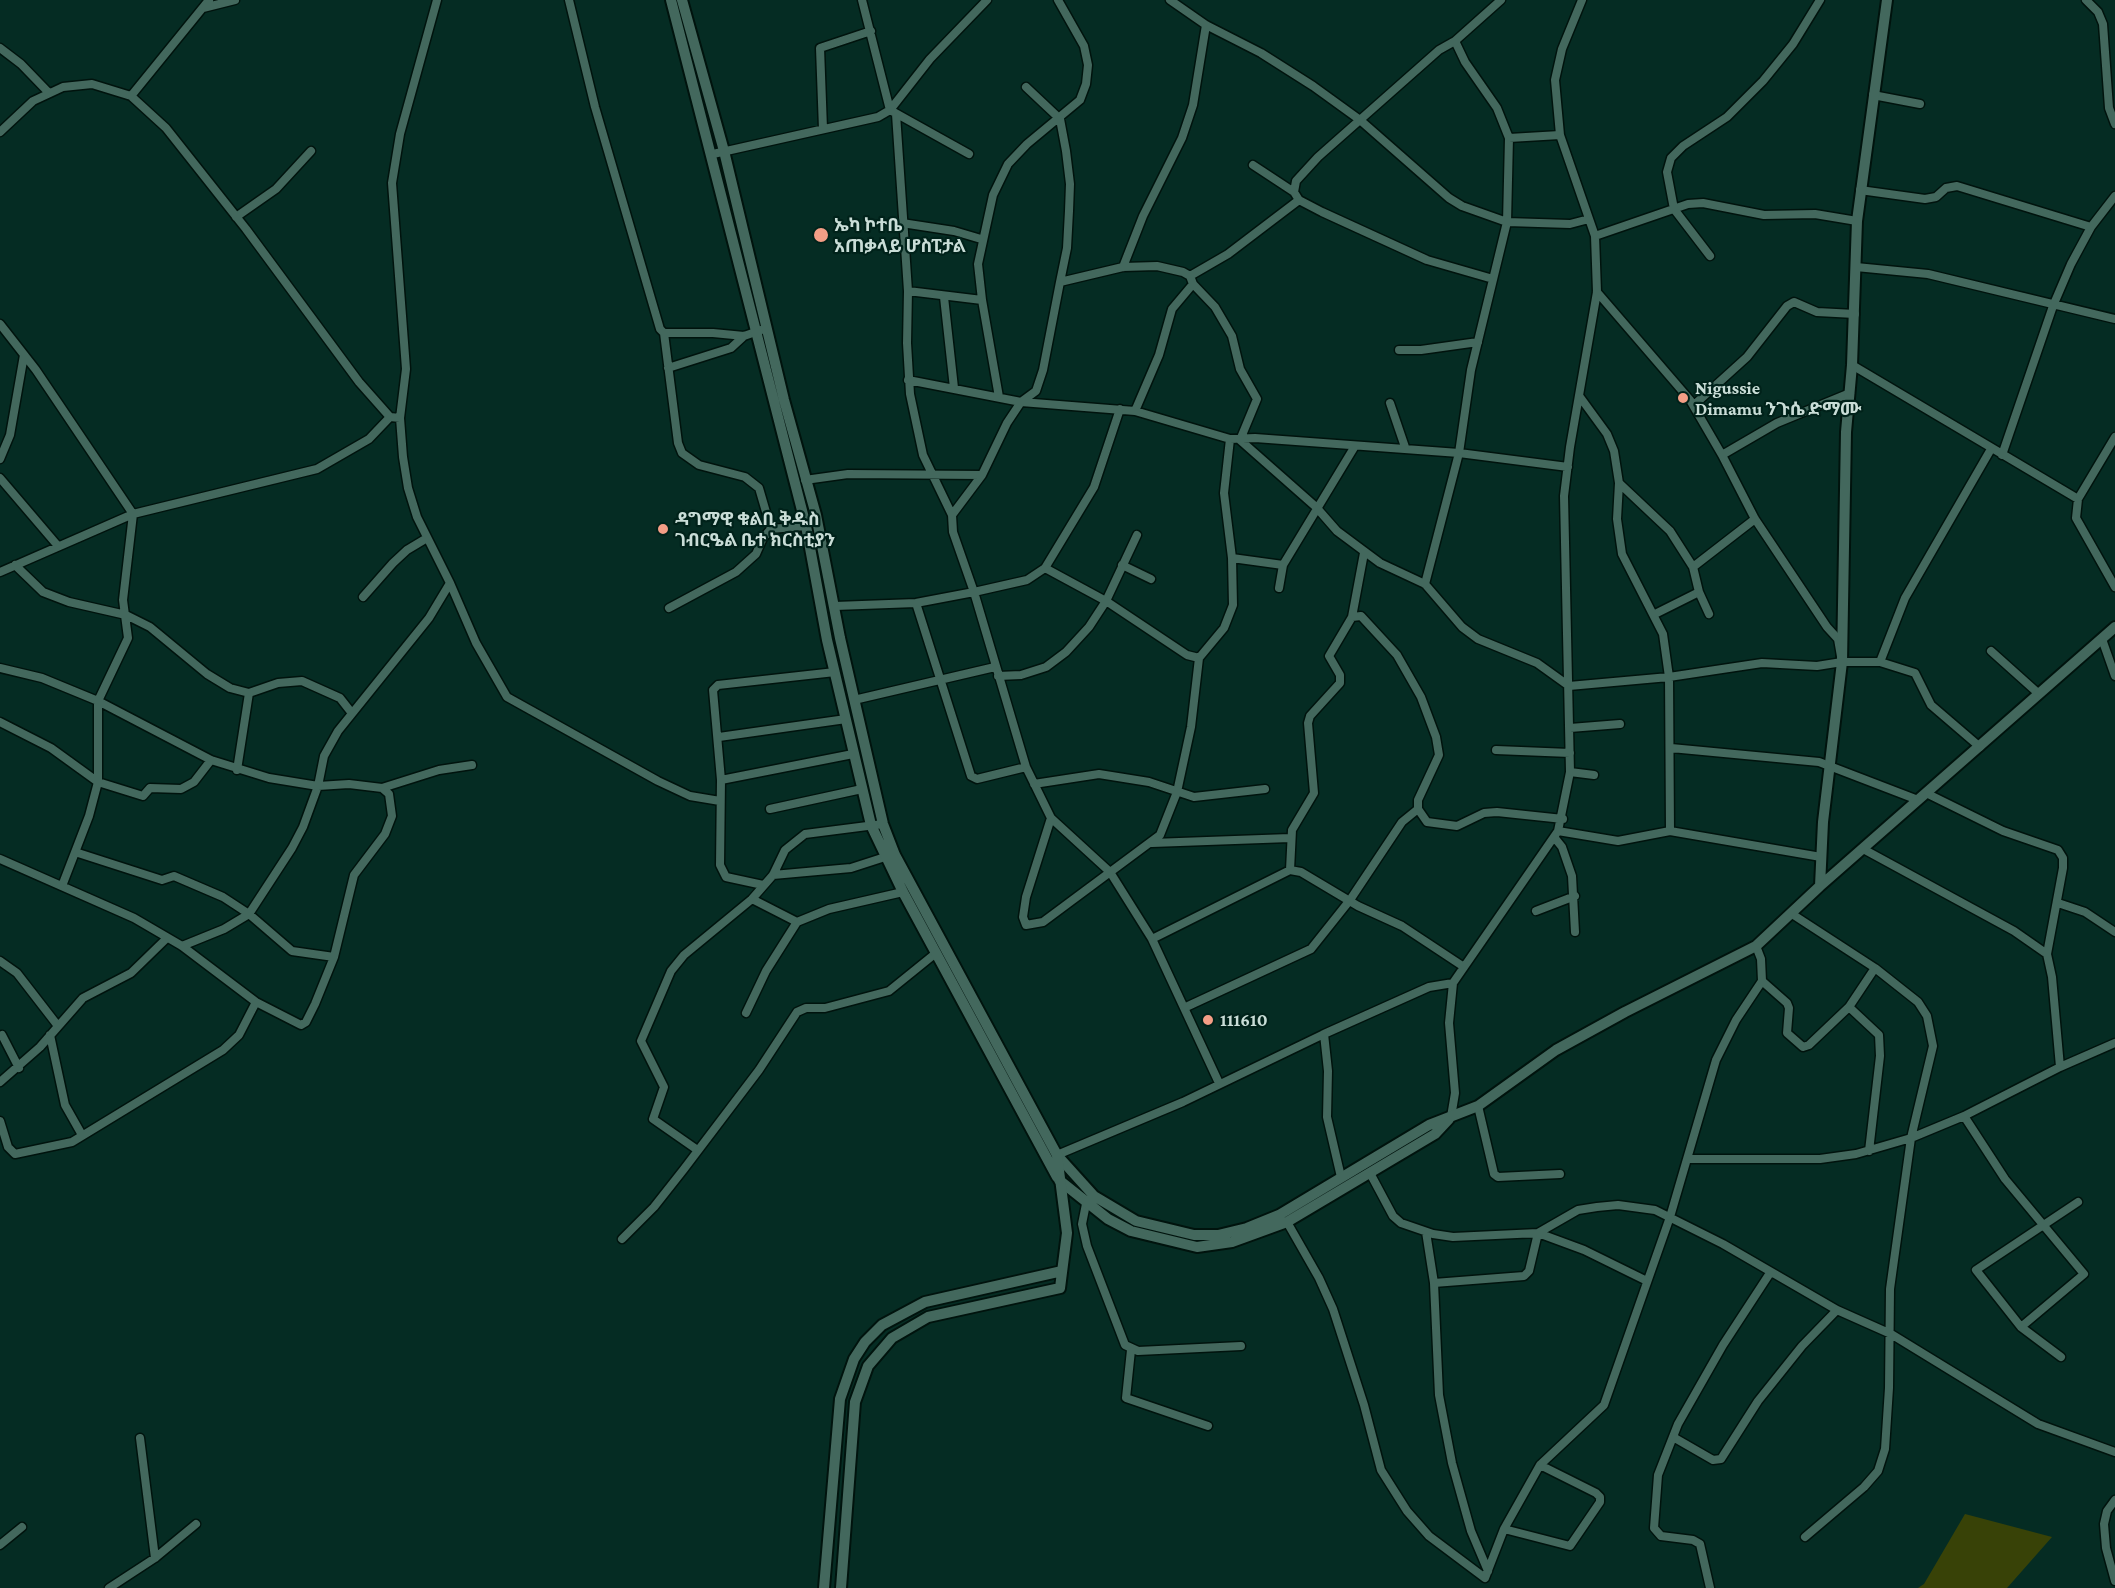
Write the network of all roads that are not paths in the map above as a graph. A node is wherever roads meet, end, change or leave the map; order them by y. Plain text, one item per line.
1 (209, 0) edge
2 (235, 0) edge
3 (437, 0) edge
4 (569, 0) edge
5 (671, 0) edge
6 (682, 0) edge
7 (862, 0) edge
8 (987, 0) edge
9 (1058, 0) edge
10 (1170, 0) edge
11 (1501, 0) edge
12 (1582, 0) edge
13 (1820, 0) edge
14 (1887, 0) edge
15 (2086, 0) edge
16 (202, 8) junction
17 (1206, 25) junction
18 (871, 32) junction
19 (1455, 41) junction
20 (0, 48) edge
21 (1026, 87) dead end
22 (50, 93) junction
23 (1873, 95) junction
24 (131, 96) junction
25 (1920, 104) dead end
26 (893, 112) junction
27 (1060, 119) junction
28 (1360, 120) junction
29 (2115, 124) edge
30 (823, 129) junction
31 (0, 132) edge
32 (1560, 135) junction
33 (1509, 138) junction
34 (311, 152) dead end
35 (719, 153) junction
36 (969, 154) dead end
37 (1253, 165) dead end
38 (1860, 190) junction
39 (1297, 196) junction
40 (2115, 196) edge
41 (1674, 209) junction
42 (236, 217) junction
43 (1589, 219) junction
44 (1857, 221) junction
45 (1508, 222) junction
46 (902, 223) junction
47 (2091, 227) junction
48 (1594, 236) junction
49 (981, 239) junction
50 (1710, 256) dead end
51 (1124, 267) junction
52 (1856, 267) junction
53 (1493, 279) junction
54 (1191, 280) junction
55 (1060, 282) junction
56 (908, 291) junction
57 (1598, 292) junction
58 (944, 297) junction
59 (982, 300) junction
60 (2053, 306) junction
61 (1855, 314) junction
62 (2115, 319) edge
63 (0, 324) edge
64 (762, 330) junction
65 (664, 333) junction
66 (744, 336) junction
67 (1478, 342) junction
68 (1399, 350) dead end
69 (24, 356) junction
70 (1852, 365) junction
71 (668, 368) junction
72 (908, 380) junction
73 (954, 388) junction
74 (1850, 393) junction
75 (999, 397) junction
76 (1580, 397) junction
77 (1021, 402) junction
78 (1390, 403) dead end
79 (1694, 405) junction
80 (1120, 409) junction
81 (1135, 411) junction
82 (390, 417) junction
83 (400, 418) junction
84 (2115, 437) edge
85 (1230, 439) junction
86 (1240, 440) junction
87 (1355, 446) junction
88 (1405, 447) junction
89 (1991, 449) junction
90 (1459, 453) junction
91 (1722, 455) junction
92 (2002, 455) junction
93 (0, 459) edge
94 (1568, 467) junction
95 (934, 475) junction
96 (982, 475) junction
97 (0, 478) edge
98 (805, 480) junction
99 (1619, 483) junction
100 (2078, 499) junction
101 (1316, 507) junction
102 (133, 514) junction
103 (952, 515) junction
104 (1755, 519) junction
105 (806, 526) junction
106 (771, 529) junction
107 (1137, 535) dead end
108 (427, 538) junction
109 (58, 546) junction
110 (1364, 553) junction
111 (1232, 558) junction
112 (0, 561) edge
113 (1122, 565) junction
114 (1283, 565) junction
115 (1693, 567) junction
116 (1045, 568) junction
117 (7, 569) edge
118 (1150, 579) dead end
119 (450, 583) junction
120 (1425, 584) junction
121 (2115, 587) edge
122 (1279, 588) dead end
123 (974, 592) junction
124 (1700, 592) junction
125 (363, 597) dead end
126 (1106, 601) junction
127 (916, 603) junction
128 (835, 606) junction
129 (669, 608) dead end
130 (1655, 614) junction
131 (1709, 614) dead end
132 (126, 615) junction
133 (1352, 617) junction
134 (2115, 627) edge
135 (2102, 639) junction
136 (1991, 651) dead end
137 (1200, 658) junction
138 (1842, 662) junction
139 (1880, 662) junction
140 (0, 668) edge
141 (996, 671) junction
142 (834, 672) junction
143 (2115, 676) edge
144 (1669, 677) junction
145 (939, 682) junction
146 (1569, 686) junction
147 (249, 693) junction
148 (2039, 694) junction
149 (98, 700) junction
150 (854, 700) junction
151 (351, 712) junction
152 (846, 719) junction
153 (0, 722) edge
154 (1620, 724) dead end
155 (1570, 728) junction
156 (719, 737) junction
157 (1980, 747) junction
158 (1671, 748) junction
159 (1496, 750) dead end
160 (1570, 753) junction
161 (853, 754) junction
162 (211, 760) junction
163 (472, 765) dead end
164 (1830, 766) junction
165 (1026, 767) junction
166 (237, 770) junction
167 (1570, 772) junction
168 (1594, 775) dead end
169 (721, 780) junction
170 (98, 782) junction
171 (1034, 784) junction
172 (318, 786) junction
173 (382, 788) junction
174 (862, 789) junction
175 (1265, 789) dead end
176 (1177, 792) junction
177 (1922, 796) junction
178 (720, 801) junction
179 (770, 809) dead end
180 (1418, 809) junction
181 (1051, 818) junction
182 (1563, 819) junction
183 (877, 824) junction
184 (1670, 831) junction
185 (1556, 834) junction
186 (1290, 838) junction
187 (1152, 843) junction
188 (1865, 850) junction
189 (75, 852) junction
190 (885, 857) junction
191 (1821, 857) junction
192 (0, 859) edge
193 (1290, 870) junction
194 (1110, 872) junction
195 (773, 875) junction
196 (763, 885) junction
197 (62, 886) junction
198 (1820, 886) junction
199 (903, 892) junction
200 (1575, 896) junction
201 (752, 899) junction
202 (1350, 900) junction
203 (2058, 903) junction
204 (1536, 911) dead end
205 (249, 914) junction
206 (1792, 914) junction
207 (797, 922) junction
208 (1575, 932) dead end
209 (2115, 932) edge
210 (167, 938) junction
211 (1152, 939) junction
212 (182, 946) junction
213 (1756, 946) junction
214 (936, 953) junction
215 (2047, 954) junction
216 (333, 957) junction
217 (0, 961) edge
218 (1464, 967) junction
219 (1875, 968) junction
220 (1762, 981) junction
221 (1453, 983) junction
222 (256, 1002) junction
223 (1849, 1006) junction
224 (1186, 1007) junction
225 (746, 1013) dead end
226 (58, 1026) junction
227 (1324, 1034) junction
228 (2, 1035) dead end
229 (50, 1035) junction
230 (2115, 1043) edge
231 (2060, 1067) junction
232 (19, 1068) junction
233 (0, 1082) edge
234 (1219, 1083) junction
235 (1478, 1106) junction
236 (1964, 1116) junction
237 (1451, 1117) junction
238 (0, 1121) edge
239 (82, 1135) junction
240 (1911, 1138) junction
241 (696, 1149) junction
242 (1869, 1151) junction
243 (1057, 1155) junction
244 (1688, 1159) junction
245 (1370, 1173) junction
246 (1560, 1174) dead end
247 (1341, 1176) junction
248 (1059, 1180) junction
249 (2078, 1202) dead end
250 (1086, 1204) junction
251 (1296, 1210) junction
252 (1670, 1217) junction
253 (1287, 1222) junction
254 (2046, 1225) junction
255 (1426, 1232) junction
256 (1538, 1233) junction
257 (622, 1239) dead end
258 (1062, 1271) junction
259 (1770, 1273) junction
260 (1647, 1281) junction
261 (1434, 1283) junction
262 (1837, 1310) junction
263 (2021, 1327) junction
264 (1891, 1334) junction
265 (1241, 1346) dead end
266 (1131, 1350) junction
267 (2061, 1357) dead end
268 (1208, 1426) dead end
269 (1673, 1437) junction
270 (140, 1438) dead end
271 (2115, 1452) edge
272 (1540, 1465) junction
273 (2115, 1500) edge
274 (196, 1524) dead end
275 (22, 1527) dead end
276 (1504, 1529) junction
277 (1805, 1537) dead end
278 (0, 1545) edge
279 (155, 1558) junction
280 (1488, 1571) junction
281 (2115, 1581) edge
282 (109, 1588) edge
283 (824, 1588) edge
284 (841, 1588) edge
285 (1710, 1588) edge

1 - 16 street
2 - 16 street
3 - 83 street
4 - 65 street
5 - 35 main road
6 - 35 main road
7 - 18 street
8 - 26 street
9 - 27 street
10 - 17 street
11 - 19 street
12 - 32 street
13 - 41 street
14 - 23 main road
15 - 29 street
16 - 24 street
17 - 28 street
17 - 51 street
18 - 26 street
18 - 30 street
19 - 28 street
19 - 33 street
20 - 22 street
21 - 27 street
22 - 24 street
22 - 31 street
23 - 25 street
23 - 38 main road
24 - 42 street
26 - 30 street
26 - 36 street
26 - 46 street
27 - 49 street
27 - 55 street
28 - 39 street
28 - 45 street
30 - 35 street
32 - 33 street
32 - 43 street
33 - 45 street
34 - 42 street
35 - 64 main road
37 - 39 street
38 - 44 main road
38 - 47 street
39 - 53 street
39 - 54 street
40 - 47 street
41 - 44 street
41 - 48 street
41 - 50 street
42 - 82 street
43 - 45 street
43 - 48 street
44 - 52 main road
45 - 53 street
46 - 49 street
46 - 56 street
47 - 60 street
48 - 57 street
49 - 59 street
51 - 54 street
51 - 55 street
52 - 60 street
52 - 61 main road
53 - 67 street
54 - 81 street
54 - 86 street
55 - 77 street
56 - 58 street
56 - 72 street
57 - 76 street
57 - 79 street
58 - 59 street
58 - 73 street
59 - 75 street
60 - 62 street
60 - 92 street
61 - 70 main road
61 - 79 street
63 - 69 street
64 - 66 street
64 - 98 main road
64 - 105 main road
65 - 66 street
65 - 71 street
66 - 71 street
67 - 68 street
67 - 90 street
69 - 93 street
69 - 102 street
70 - 74 main road
70 - 89 street
71 - 106 street
72 - 73 street
72 - 95 street
73 - 75 street
74 - 91 street
74 - 138 main road
75 - 77 street
76 - 94 street
76 - 99 street
77 - 80 street
77 - 96 street
78 - 88 street
79 - 91 street
80 - 81 street
80 - 116 street
81 - 85 street
82 - 83 street
82 - 102 street
83 - 108 street
84 - 100 street
85 - 86 street
85 - 111 street
86 - 87 street
86 - 101 street
87 - 88 street
87 - 101 street
88 - 90 street
89 - 92 street
89 - 139 street
90 - 94 street
90 - 120 street
91 - 104 street
92 - 100 street
94 - 146 street
95 - 96 street
95 - 98 street
95 - 103 street
96 - 103 street
97 - 109 street
98 - 128 main road
99 - 115 street
99 - 130 street
100 - 121 street
101 - 110 street
101 - 114 street
102 - 109 street
102 - 132 street
103 - 123 street
104 - 115 street
104 - 138 street
105 - 106 street
105 - 142 main road
106 - 129 street
107 - 113 street
108 - 119 street
108 - 125 street
109 - 117 street
110 - 120 street
110 - 133 street
111 - 114 street
111 - 137 street
112 - 117 street
113 - 118 street
113 - 126 street
114 - 122 street
115 - 124 street
116 - 123 street
116 - 126 street
117 - 132 street
119 - 151 street
119 - 178 street
120 - 146 street
123 - 127 street
123 - 141 street
124 - 130 street
124 - 131 street
126 - 137 street
126 - 141 street
127 - 128 street
127 - 145 street
128 - 150 main road
130 - 144 street
132 - 147 street
132 - 149 street
133 - 180 street
133 - 186 street
134 - 135 main road
135 - 143 street
135 - 148 main road
136 - 148 street
137 - 176 street
138 - 139 street
138 - 144 street
138 - 164 main road
139 - 157 street
140 - 149 street
141 - 145 street
141 - 165 street
142 - 152 main road
142 - 156 street
144 - 146 street
144 - 158 street
145 - 150 street
145 - 165 street
146 - 155 street
147 - 151 street
147 - 166 street
148 - 157 main road
149 - 162 street
149 - 170 street
150 - 183 main road
151 - 172 street
152 - 156 street
152 - 161 main road
153 - 170 street
154 - 155 street
155 - 160 street
156 - 169 street
157 - 177 main road
158 - 164 street
158 - 184 street
159 - 160 street
160 - 167 street
161 - 169 street
161 - 174 main road
162 - 166 street
162 - 170 street
163 - 173 street
164 - 177 street
164 - 191 main road
165 - 171 street
166 - 172 street
167 - 168 street
167 - 182 street
169 - 178 street
170 - 189 street
171 - 176 street
171 - 181 street
172 - 173 street
172 - 205 street
173 - 216 street
174 - 179 street
174 - 183 main road
175 - 176 street
176 - 187 street
177 - 188 main road
177 - 203 street
178 - 196 street
180 - 182 street
180 - 202 street
181 - 194 street
181 - 194 street
182 - 185 street
183 - 190 main road
183 - 195 street
183 - 243 main road
184 - 185 street
184 - 191 street
185 - 200 street
185 - 218 street
186 - 187 street
186 - 193 street
187 - 194 street
188 - 198 main road
188 - 215 street
189 - 197 street
189 - 205 street
190 - 195 street
190 - 199 main road
191 - 198 main road
192 - 197 street
193 - 202 street
193 - 211 street
194 - 211 street
195 - 196 street
196 - 201 street
197 - 210 street
198 - 206 main road
199 - 207 street
199 - 214 main road
200 - 204 street
200 - 208 street
201 - 207 street
201 - 241 street
202 - 218 street
202 - 224 street
203 - 209 street
203 - 215 street
205 - 212 street
205 - 216 street
206 - 213 main road
206 - 219 street
207 - 225 street
210 - 212 street
210 - 226 street
211 - 224 street
212 - 222 street
213 - 220 street
213 - 235 main road
214 - 241 street
214 - 248 main road
215 - 231 street
216 - 222 street
217 - 226 street
218 - 221 street
219 - 223 street
219 - 240 street
220 - 223 street
220 - 244 street
221 - 227 street
221 - 237 street
222 - 239 street
223 - 242 street
224 - 234 street
226 - 229 street
227 - 234 street
227 - 247 street
228 - 232 street
229 - 232 street
229 - 239 street
230 - 231 street
231 - 236 street
232 - 233 street
234 - 243 street
235 - 237 main road
235 - 246 street
236 - 240 street
236 - 254 street
237 - 245 main road
237 - 247 main road
238 - 239 street
240 - 242 street
240 - 264 street
241 - 257 street
242 - 244 street
243 - 248 main road
243 - 251 main road
244 - 252 street
245 - 251 main road
245 - 255 street
247 - 251 main road
248 - 250 main road
248 - 258 main road
249 - 254 street
250 - 253 main road
250 - 266 street
251 - 253 main road
252 - 256 street
252 - 259 street
252 - 260 street
253 - 280 street
254 - 263 street
254 - 263 street
255 - 256 street
255 - 261 street
256 - 260 street
256 - 261 street
258 - 283 main road
258 - 284 main road
259 - 262 street
259 - 269 street
260 - 272 street
261 - 280 street
262 - 264 street
262 - 269 street
263 - 267 street
264 - 271 street
264 - 277 street
265 - 266 street
266 - 268 street
269 - 285 street
270 - 279 street
272 - 276 street
272 - 276 street
273 - 281 street
274 - 279 street
275 - 278 street
276 - 280 street
279 - 282 street

